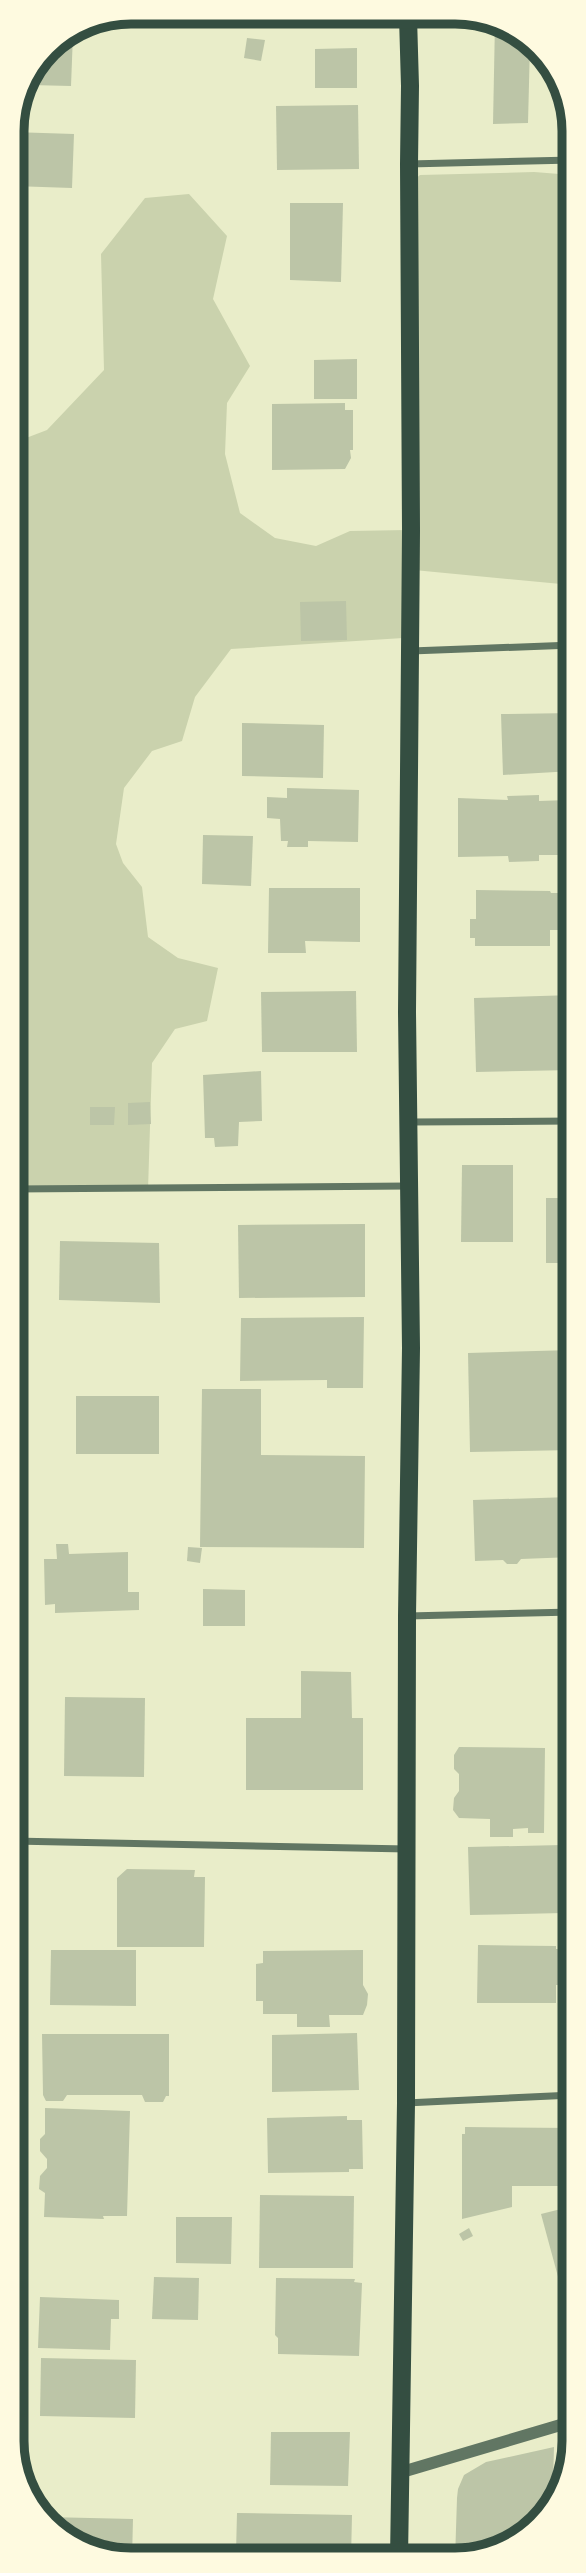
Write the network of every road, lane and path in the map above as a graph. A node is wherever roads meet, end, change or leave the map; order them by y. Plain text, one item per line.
1 (408, 24) edge
2 (562, 160) edge
3 (409, 164) junction
4 (562, 645) edge
5 (410, 651) junction
6 (562, 1121) edge
7 (410, 1122) junction
8 (410, 1186) junction
9 (25, 1189) edge
10 (561, 1612) edge
11 (407, 1616) junction
12 (24, 1841) edge
13 (408, 1849) junction
14 (561, 2096) edge
15 (406, 2103) junction
16 (561, 2425) edge
17 (402, 2472) junction
18 (399, 2548) edge

1 - 3 main road
2 - 3 street
3 - 5 main road
4 - 5 street
5 - 7 main road
6 - 7 street
7 - 8 main road
8 - 9 street
8 - 11 main road
10 - 11 street
11 - 13 main road
12 - 13 street
13 - 15 main road
14 - 15 street
15 - 17 main road
16 - 17 street
17 - 18 main road

